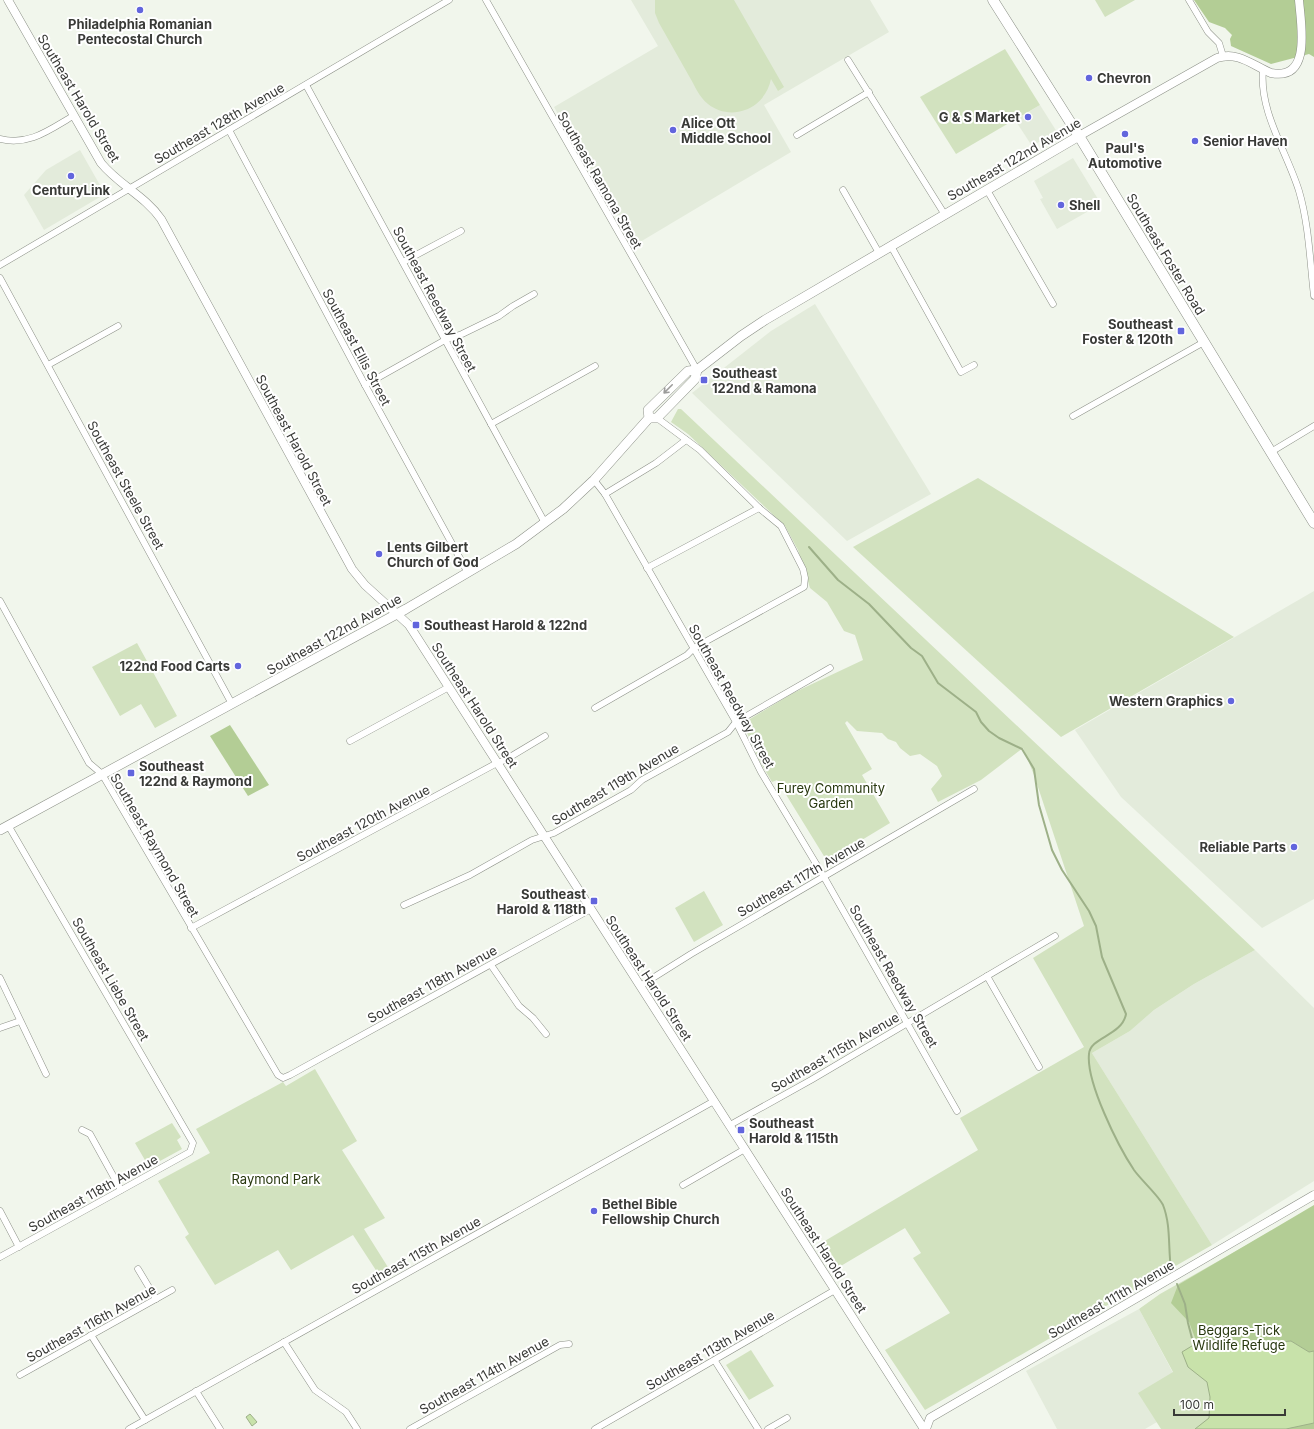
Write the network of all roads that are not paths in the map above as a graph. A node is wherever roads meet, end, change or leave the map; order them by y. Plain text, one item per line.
1 (8, 0) edge
2 (449, 0) edge
3 (486, 0) edge
4 (993, 0) edge
5 (1189, 0) edge
6 (1299, 0) edge
7 (1223, 56) junction
8 (848, 60) dead end
9 (1263, 70) junction
10 (306, 84) junction
11 (869, 92) junction
12 (73, 116) junction
13 (229, 130) junction
14 (797, 134) dead end
15 (1079, 136) junction
16 (0, 139) edge
17 (129, 189) junction
18 (843, 190) dead end
19 (987, 190) junction
20 (945, 215) junction
21 (461, 231) dead end
22 (891, 246) junction
23 (879, 253) junction
24 (403, 262) junction
25 (0, 265) edge
26 (0, 278) edge
27 (534, 294) dead end
28 (1314, 296) edge
29 (1053, 304) dead end
30 (118, 326) dead end
31 (445, 340) junction
32 (1204, 342) junction
33 (48, 365) junction
34 (974, 365) dead end
35 (595, 366) dead end
36 (697, 370) junction
37 (365, 386) junction
38 (1073, 416) dead end
39 (653, 418) junction
40 (491, 424) junction
41 (1314, 426) edge
42 (686, 440) junction
43 (1271, 452) junction
44 (594, 480) junction
45 (606, 494) junction
46 (759, 508) junction
47 (545, 523) junction
48 (1314, 523) edge
49 (648, 568) junction
50 (468, 573) junction
51 (0, 601) edge
52 (397, 614) junction
53 (694, 648) junction
54 (830, 668) dead end
55 (449, 687) junction
56 (232, 704) junction
57 (595, 708) dead end
58 (736, 722) junction
59 (545, 736) dead end
60 (350, 741) dead end
61 (497, 763) junction
62 (102, 774) junction
63 (974, 789) dead end
64 (4, 828) edge
65 (545, 836) junction
66 (824, 877) junction
67 (404, 905) dead end
68 (591, 909) junction
69 (191, 928) junction
70 (1055, 936) dead end
71 (491, 965) junction
72 (987, 976) junction
73 (0, 978) edge
74 (640, 986) junction
75 (20, 1021) junction
76 (908, 1022) junction
77 (0, 1028) edge
78 (546, 1034) dead end
79 (1039, 1067) dead end
80 (46, 1074) dead end
81 (283, 1078) joint
82 (714, 1101) junction
83 (957, 1111) dead end
84 (730, 1125) junction
85 (82, 1130) dead end
86 (193, 1144) joint
87 (745, 1148) junction
88 (684, 1185) dead end
89 (121, 1190) junction
90 (1314, 1195) edge
91 (0, 1212) edge
92 (19, 1247) junction
93 (0, 1257) edge
94 (138, 1269) dead end
95 (172, 1290) dead end
96 (835, 1290) junction
97 (156, 1299) junction
98 (91, 1335) junction
99 (284, 1342) junction
100 (569, 1344) dead end
101 (714, 1361) junction
102 (20, 1375) dead end
103 (196, 1391) junction
104 (787, 1418) dead end
105 (145, 1420) junction
106 (131, 1428) edge
107 (220, 1429) edge
108 (357, 1429) edge
109 (410, 1429) edge
110 (595, 1429) edge
111 (758, 1429) edge
112 (768, 1429) edge
113 (925, 1429) edge

1 - 12 street, Southeast Harold Street
2 - 10 street, Southeast 128th Avenue
3 - 36 street, Southeast Ramona Street
4 - 15 main road, Southeast Foster Road
5 - 7 street
6 - 9 street
7 - 9 street
7 - 15 street, Southeast 122nd Avenue
8 - 11 street
9 - 28 street
10 - 13 street, Southeast 128th Avenue
10 - 24 street, Southeast Reedway Street
11 - 14 street
11 - 20 street
12 - 16 street
12 - 17 street, Southeast Harold Street
13 - 17 street, Southeast 128th Avenue
13 - 37 street, Southeast Ellis Street
15 - 19 main road, Southeast 122nd Avenue
15 - 32 main road, Southeast Foster Road
17 - 25 street, Southeast 128th Avenue
17 - 52 street, Southeast Harold Street
18 - 23 street
19 - 20 main road, Southeast 122nd Avenue
19 - 29 street
20 - 22 main road, Southeast 122nd Avenue
21 - 24 street
22 - 23 main road, Southeast 122nd Avenue
22 - 34 street
23 - 36 main road, Southeast 122nd Avenue
24 - 31 street, Southeast Reedway Street
26 - 33 street, Southeast Steele Street
27 - 31 street
30 - 33 street
31 - 37 street
31 - 40 street, Southeast Reedway Street
32 - 38 street
32 - 43 main road, Southeast Foster Road
33 - 56 street, Southeast Steele Street
35 - 40 street
36 - 39 main road, Southeast 122nd Avenue
37 - 50 street, Southeast Ellis Street
39 - 42 street
39 - 44 main road, Southeast 122nd Avenue
40 - 47 street, Southeast Reedway Street
41 - 43 street
42 - 45 street
42 - 46 street
43 - 48 main road, Southeast Foster Road
44 - 45 street, Southeast Reedway Street
44 - 47 main road, Southeast 122nd Avenue
45 - 49 street, Southeast Reedway Street
46 - 49 street
46 - 53 street
47 - 50 main road, Southeast 122nd Avenue
49 - 53 street, Southeast Reedway Street
50 - 52 main road, Southeast 122nd Avenue
51 - 62 street, Southeast Raymond Street
52 - 55 street, Southeast Harold Street
52 - 56 main road, Southeast 122nd Avenue
53 - 57 street
53 - 58 street, Southeast Reedway Street
54 - 58 street, Southeast 119th Avenue
55 - 60 street
55 - 61 street, Southeast Harold Street
56 - 62 main road, Southeast 122nd Avenue
58 - 65 street, Southeast 119th Avenue
58 - 66 street, Southeast Reedway Street
59 - 61 street, Southeast 120th Avenue
61 - 65 street, Southeast Harold Street
61 - 69 street, Southeast 120th Avenue
62 - 64 main road, Southeast 122nd Avenue
62 - 69 street, Southeast Raymond Street
63 - 66 street, Southeast 117th Avenue
64 - 86 street, Southeast Liebe Street
65 - 67 street, Southeast 119th Avenue
65 - 68 street, Southeast Harold Street
66 - 74 street, Southeast 117th Avenue
66 - 76 street, Southeast Reedway Street
68 - 71 street, Southeast 118th Avenue
68 - 74 street, Southeast Harold Street
69 - 81 street, Southeast Raymond Street
70 - 72 street, Southeast 115th Avenue
71 - 78 street
71 - 81 street, Southeast 118th Avenue
72 - 76 street, Southeast 115th Avenue
72 - 79 street
73 - 75 street
74 - 82 street, Southeast Harold Street
75 - 77 street
75 - 80 street
76 - 83 street, Southeast Reedway Street
76 - 84 street, Southeast 115th Avenue
82 - 84 street, Southeast Harold Street
82 - 99 street, Southeast 115th Avenue
84 - 87 street, Southeast Harold Street
85 - 89 street
86 - 89 street, Southeast 118th Avenue
87 - 88 street
87 - 96 street, Southeast Harold Street
89 - 92 street, Southeast 118th Avenue
90 - 113 street, Southeast 111th Avenue
91 - 92 street
92 - 93 street, Southeast 118th Avenue
94 - 97 street
95 - 97 street, Southeast 116th Avenue
96 - 101 street, Southeast 113th Avenue
96 - 113 street, Southeast Harold Street
97 - 98 street, Southeast 116th Avenue
98 - 102 street, Southeast 116th Avenue
98 - 105 street
99 - 103 street, Southeast 115th Avenue
99 - 108 street
100 - 109 street, Southeast 114th Avenue
101 - 110 street, Southeast 113th Avenue
101 - 111 street
103 - 105 street, Southeast 115th Avenue
103 - 107 street
104 - 112 street
105 - 106 street, Southeast 115th Avenue

